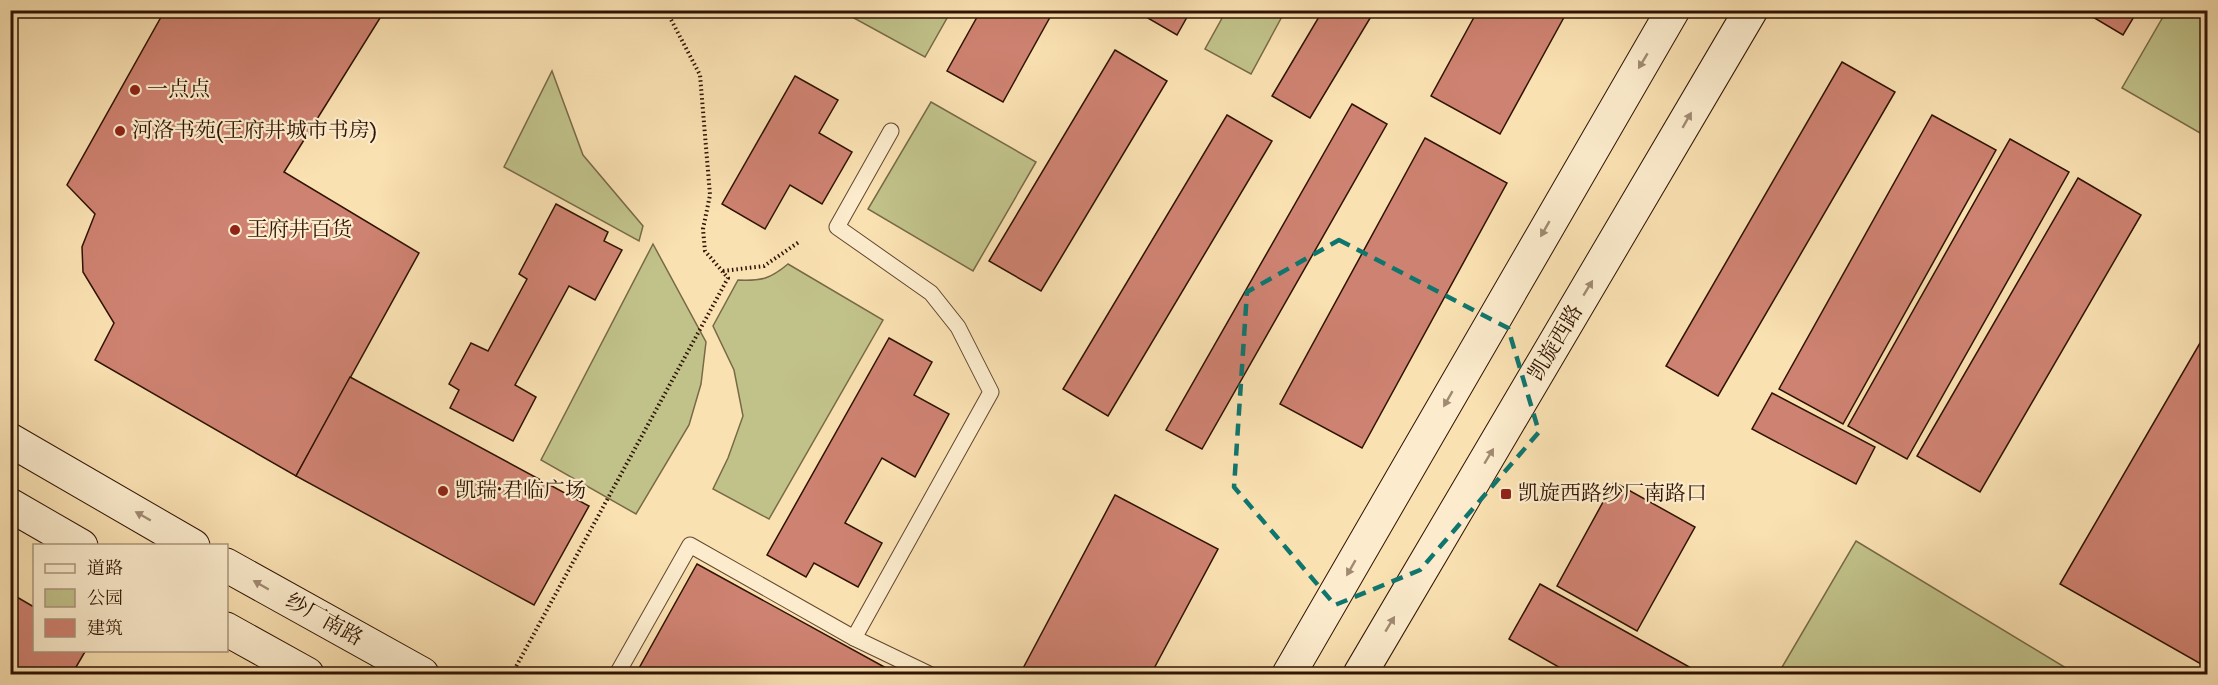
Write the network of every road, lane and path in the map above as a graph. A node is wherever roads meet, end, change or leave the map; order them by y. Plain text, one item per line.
1 (666, 10) edge
2 (1673, 10) edge
3 (1751, 10) edge
4 (891, 131) dead end
5 (799, 242) dead end
6 (722, 271) junction
7 (10, 440) edge
8 (10, 505) edge
9 (78, 544) edge
10 (190, 544) edge
11 (228, 566) edge
12 (228, 630) edge
13 (854, 638) junction
14 (307, 675) edge
15 (423, 675) edge
16 (512, 675) edge
17 (617, 675) edge
18 (929, 675) edge
19 (1289, 675) edge
20 (1360, 675) edge

1 - 6 path
2 -> 19 main road
20 -> 3 main road, 凯旋西路
4 - 13 lane
5 - 6 path
6 - 16 path
10 -> 7 main road
8 - 9 main road
15 -> 11 main road, 纱厂南路
12 - 14 main road
13 - 17 lane
13 - 18 lane

